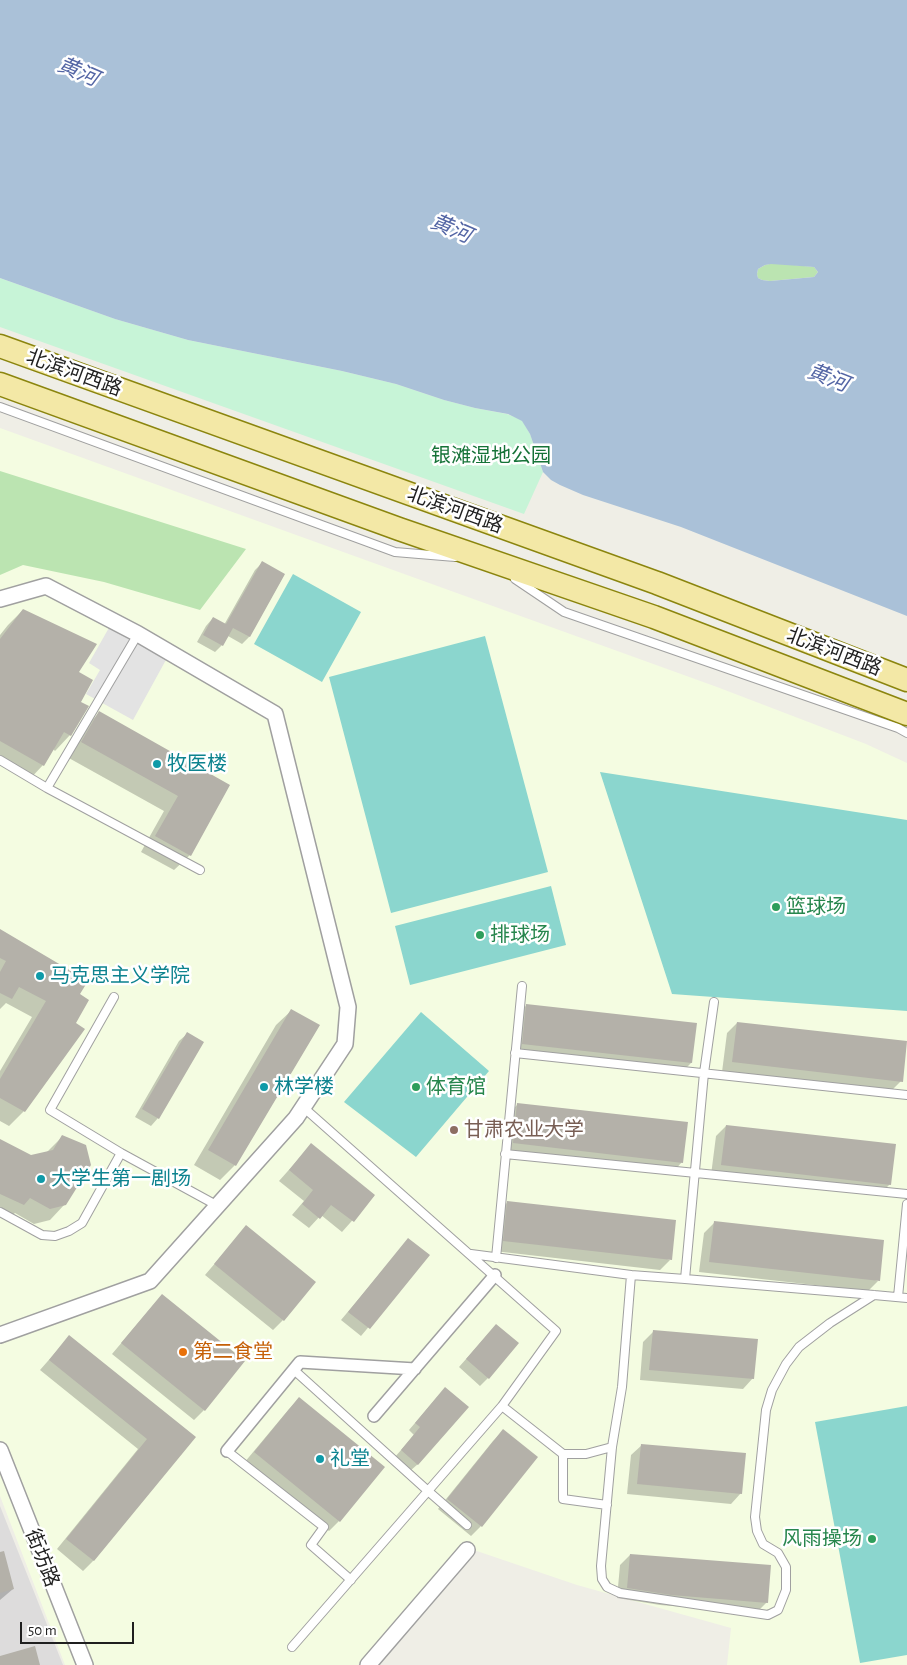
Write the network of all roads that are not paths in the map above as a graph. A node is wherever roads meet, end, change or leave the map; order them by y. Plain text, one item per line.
1 (0, 346) edge
2 (0, 384) edge
3 (0, 407) edge
4 (502, 527) junction
5 (488, 561) junction
6 (0, 599) edge
7 (138, 634) junction
8 (907, 680) edge
9 (907, 714) edge
10 (907, 733) edge
11 (0, 760) edge
12 (47, 788) junction
13 (200, 870) dead end
14 (522, 986) dead end
15 (114, 997) dead end
16 (714, 1002) dead end
17 (515, 1053) junction
18 (704, 1073) junction
19 (907, 1095) edge
20 (303, 1107) junction
21 (121, 1153) junction
22 (506, 1154) junction
23 (695, 1173) junction
24 (907, 1194) edge
25 (907, 1204) edge
26 (218, 1206) junction
27 (0, 1212) edge
28 (471, 1254) junction
29 (496, 1258) junction
30 (495, 1275) junction
31 (632, 1275) junction
32 (685, 1279) junction
33 (874, 1295) junction
34 (898, 1297) junction
35 (907, 1298) edge
36 (0, 1335) edge
37 (415, 1369) junction
38 (294, 1370) junction
39 (502, 1406) junction
40 (374, 1416) dead end
41 (612, 1447) junction
42 (0, 1450) edge
43 (227, 1451) joint
44 (563, 1454) junction
45 (428, 1492) junction
46 (607, 1505) junction
47 (467, 1525) dead end
48 (468, 1550) dead end
49 (351, 1580) junction
50 (292, 1647) dead end
51 (85, 1665) edge
52 (368, 1665) edge

1 - 4 main road, 北滨河西路
2 - 5 main road, 北滨河西路
3 - 5 lane
4 - 5 main road
4 - 8 main road, 北滨河西路
5 - 9 main road, 北滨河西路
5 - 10 lane
6 - 7 street
7 - 12 lane
7 - 20 street
11 - 12 lane
12 - 13 lane
14 - 17 lane
15 - 21 lane
16 - 18 lane
17 - 18 lane
17 - 22 lane
18 - 19 lane
18 - 23 lane
20 - 26 street
20 - 28 lane
21 - 26 lane
21 - 27 lane
22 - 23 lane
22 - 29 lane
23 - 24 lane
23 - 32 lane
25 - 34 lane
26 - 36 street
28 - 29 lane
28 - 30 lane
29 - 31 lane
30 - 37 street
30 - 39 lane
31 - 32 lane
31 - 41 lane
32 - 33 lane
33 - 34 lane
33 - 46 lane
34 - 35 lane
37 - 38 street
37 - 40 street
38 - 43 street
38 - 45 lane
39 - 44 lane
39 - 45 lane
41 - 44 lane
41 - 46 lane
42 - 51 street, 街坊路
43 - 49 lane
44 - 46 lane
45 - 47 lane
45 - 49 lane
48 - 52 street
49 - 50 lane

